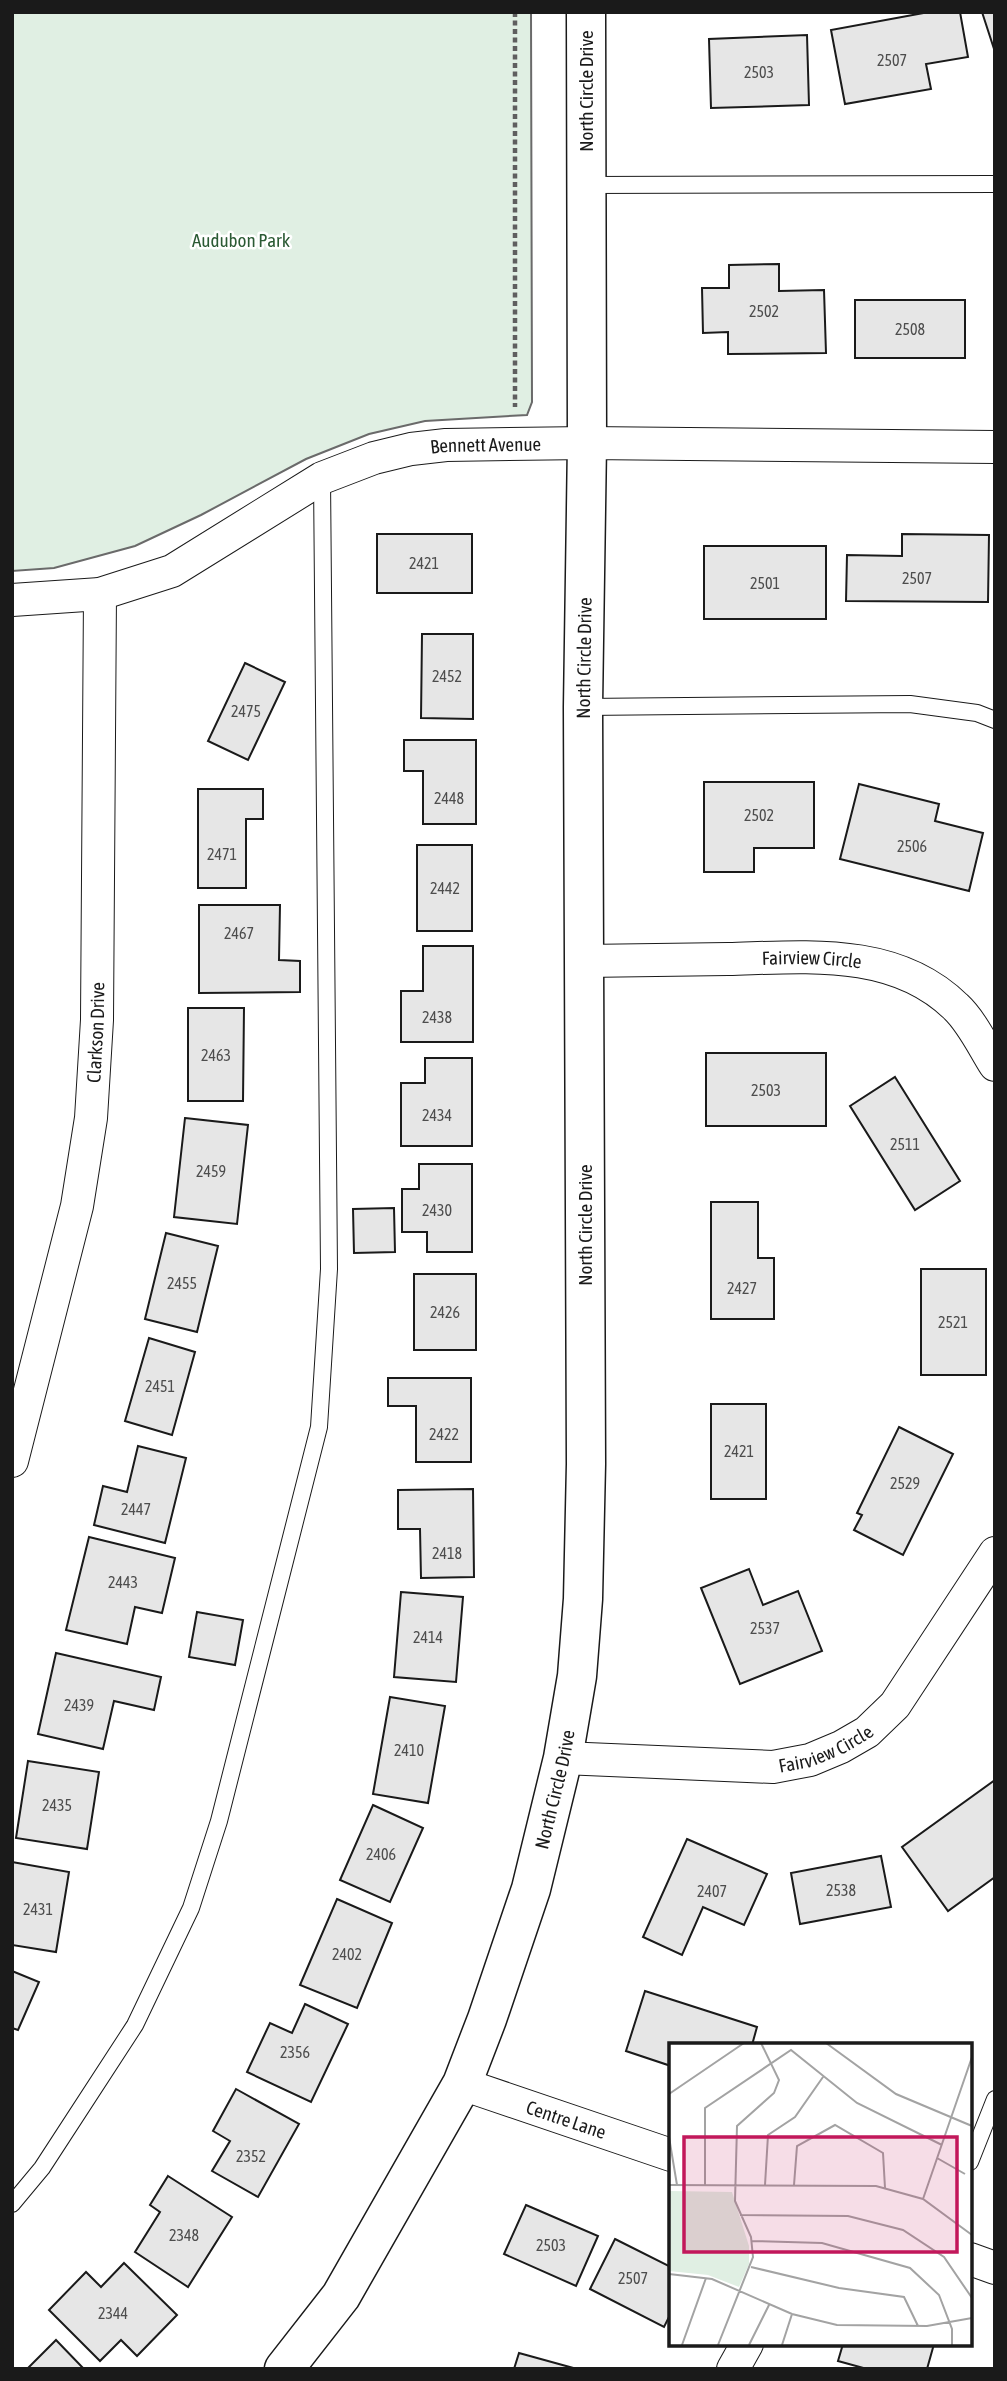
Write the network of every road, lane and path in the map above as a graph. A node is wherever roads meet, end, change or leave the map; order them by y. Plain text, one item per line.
1 (515, 12) edge
2 (586, 12) edge
3 (995, 184) edge
4 (586, 185) junction
5 (515, 407) dead end
6 (587, 443) junction
7 (995, 447) edge
8 (322, 478) junction
9 (100, 594) junction
10 (12, 600) edge
11 (583, 707) junction
12 (995, 720) edge
13 (584, 961) junction
14 (995, 1065) edge
15 (12, 1461) edge
16 (995, 1553) edge
17 (563, 1758) junction
18 (462, 2084) junction
19 (995, 2099) edge
20 (669, 2154) edge
21 (972, 2157) edge
22 (12, 2204) edge
23 (972, 2260) edge
24 (995, 2268) edge
25 (746, 2346) edge
26 (284, 2369) edge
27 (733, 2369) edge

1 - 5 path
2 - 4 main road, North Circle Drive
3 - 4 lane
4 - 6 main road, North Circle Drive
6 - 7 street, Bennett Avenue
6 - 8 street, Bennett Avenue
6 - 11 main road, North Circle Drive
8 - 9 street, Bennett Avenue
8 - 22 lane
9 - 10 street, Bennett Avenue
9 - 15 street, Clarkson Drive
11 - 12 lane
11 - 13 main road, North Circle Drive
13 - 14 street, Fairview Circle
13 - 17 main road, North Circle Drive
16 - 17 street, Fairview Circle
17 - 18 main road, North Circle Drive
18 - 20 street, Centre Lane
18 - 26 main road, North Circle Drive
19 - 21 lane
23 - 24 street
25 - 27 street

